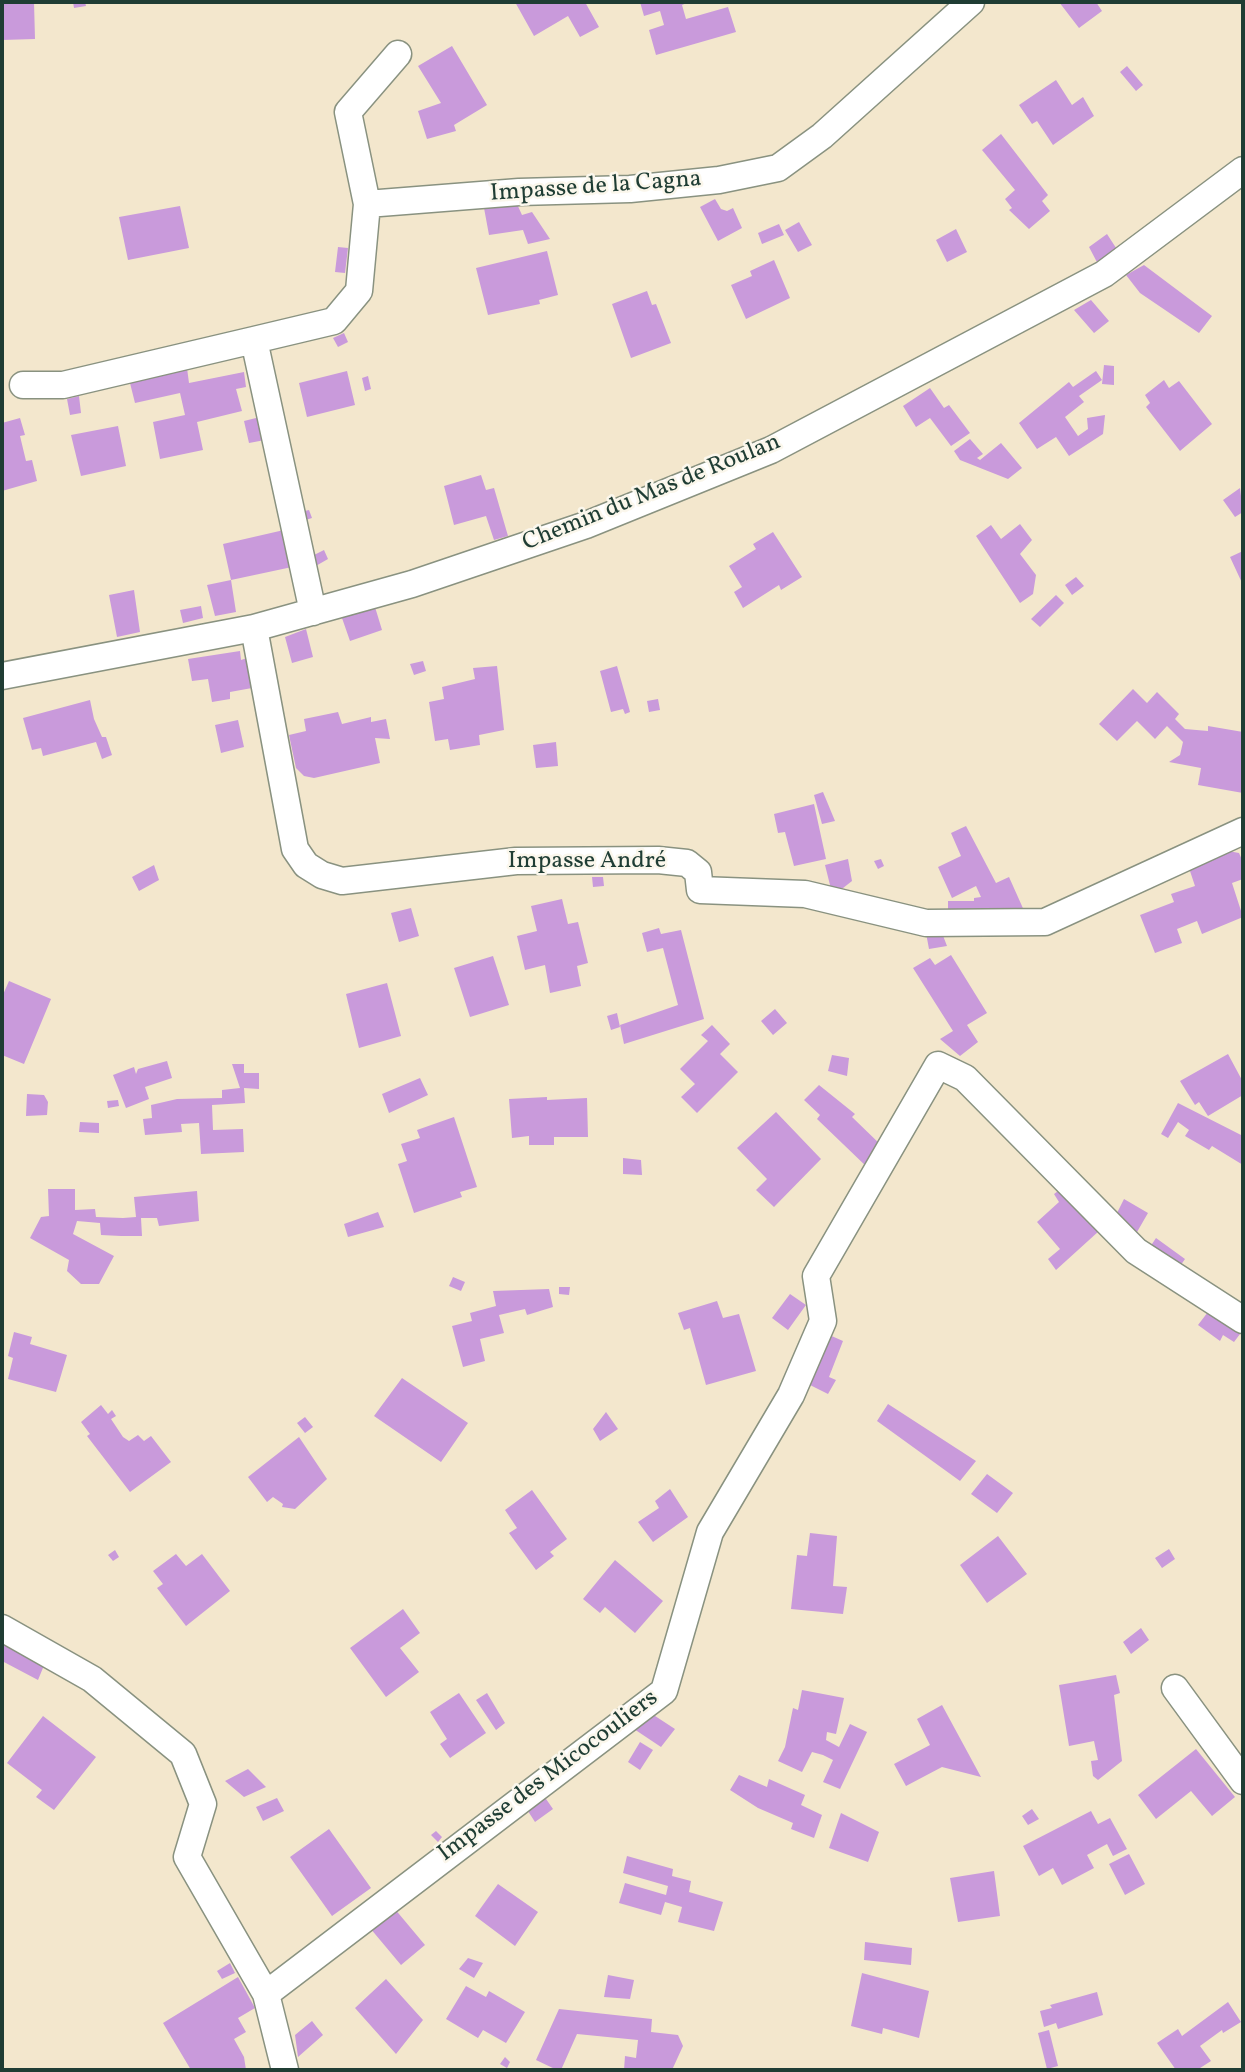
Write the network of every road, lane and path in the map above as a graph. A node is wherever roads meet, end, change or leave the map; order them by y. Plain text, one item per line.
1 (971, 2) edge
2 (398, 54) dead end
3 (1243, 170) edge
4 (367, 204) junction
5 (254, 340) junction
6 (23, 386) dead end
7 (313, 612) junction
8 (254, 628) junction
9 (2, 676) edge
10 (1243, 831) edge
11 (1243, 1320) edge
12 (2, 1628) edge
13 (1175, 1688) dead end
14 (1243, 1781) edge
15 (267, 1994) junction
16 (285, 2070) edge

1 - 4 street, Impasse de la Cagna
2 - 4 street
3 - 7 street, Chemin du Mas de Roulan
4 - 5 street
5 - 6 street
5 - 7 street
7 - 8 street, Chemin du Mas de Roulan
8 - 9 street, Chemin du Mas de Roulan
8 - 10 street, Impasse André
11 - 15 street, Impasse des Micocouliers
12 - 15 street
13 - 14 street
15 - 16 street

